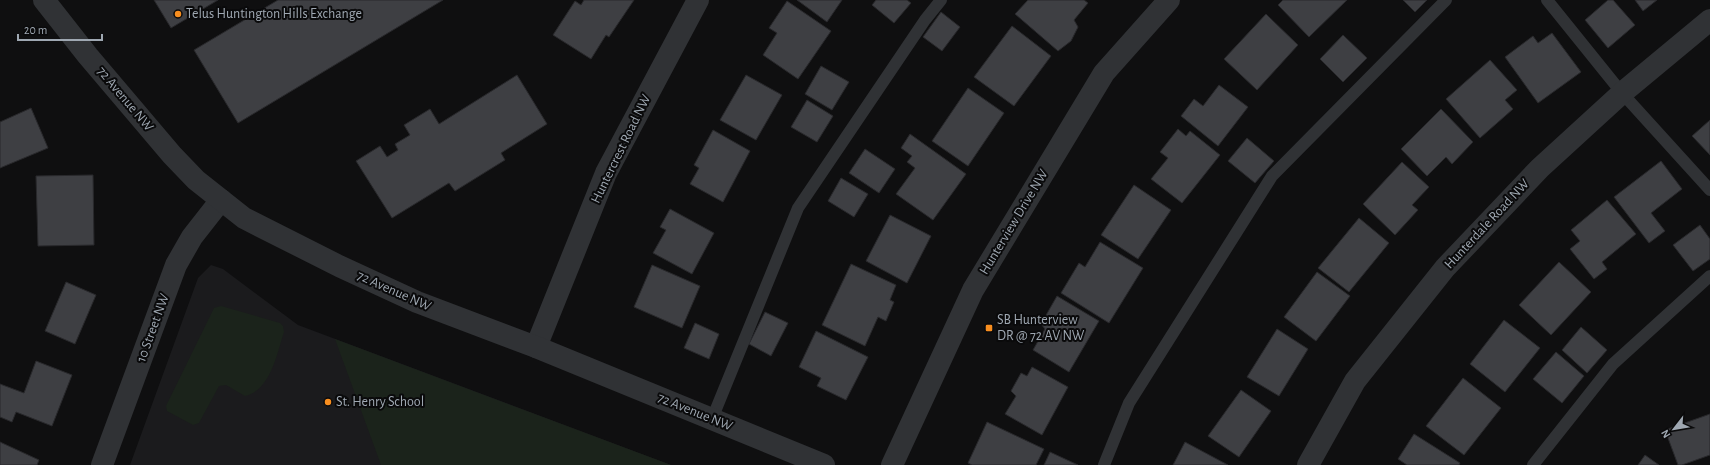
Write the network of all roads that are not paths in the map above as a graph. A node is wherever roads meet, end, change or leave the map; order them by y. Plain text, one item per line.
1 (44, 0) edge
2 (698, 0) edge
3 (941, 0) edge
4 (1169, 0) edge
5 (1446, 0) edge
6 (1547, 0) edge
7 (1710, 20) edge
8 (1622, 93) junction
9 (1710, 190) edge
10 (221, 200) junction
11 (1710, 276) edge
12 (536, 347) junction
13 (712, 419) junction
14 (102, 465) edge
15 (824, 465) edge
16 (892, 465) edge
17 (1104, 465) edge
18 (1308, 465) edge
19 (1533, 465) edge

1 - 10 street, 72 Avenue NW
2 - 12 street, Huntercrest Road NW
3 - 13 lane
4 - 16 street, Hunterview Drive NW
5 - 17 lane
6 - 8 lane
7 - 8 street, Hunterdale Road NW
8 - 9 lane
8 - 18 street, Hunterdale Road NW
10 - 12 street, 72 Avenue NW
10 - 14 street, 10 Street NW
11 - 19 lane
12 - 13 street, 72 Avenue NW
13 - 15 street, 72 Avenue NW

